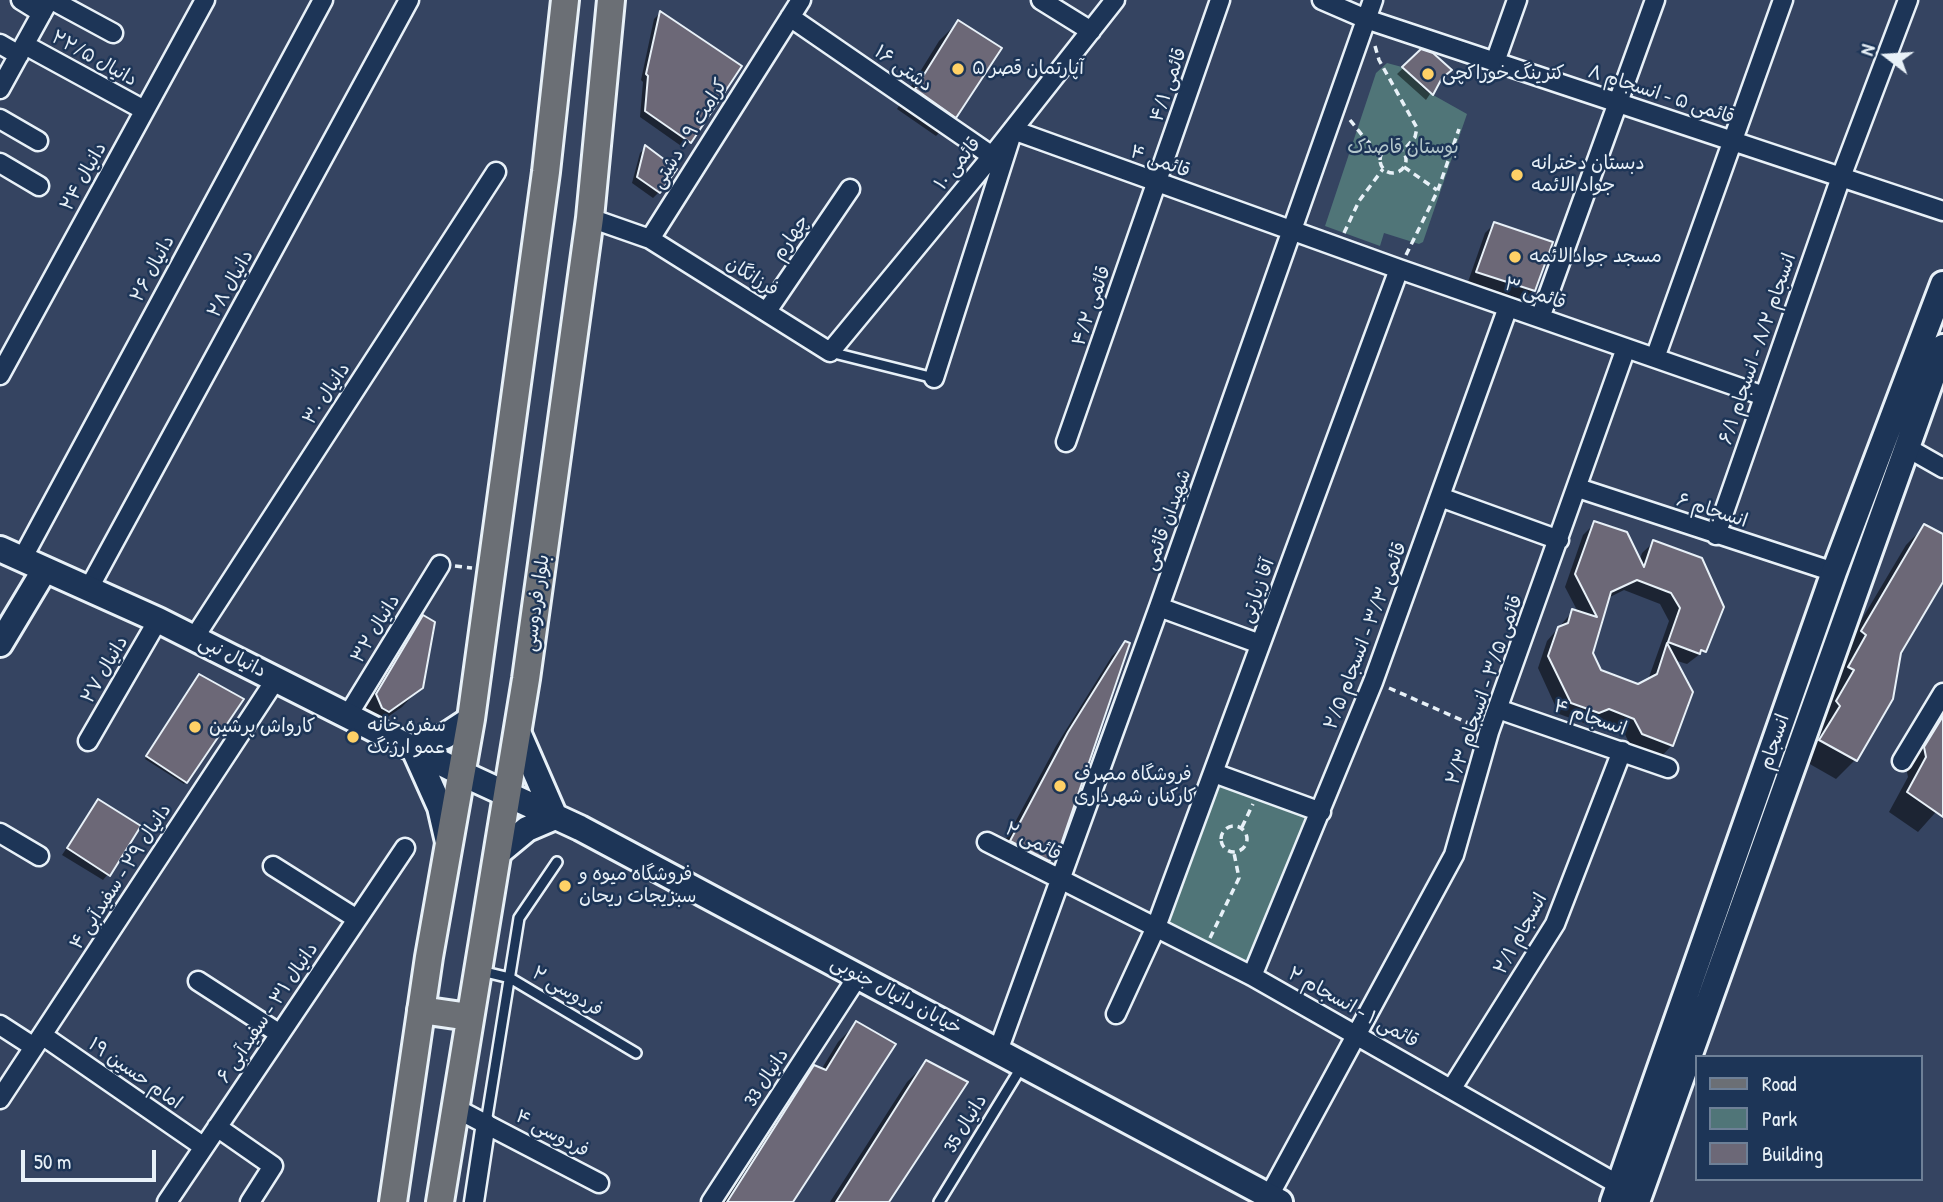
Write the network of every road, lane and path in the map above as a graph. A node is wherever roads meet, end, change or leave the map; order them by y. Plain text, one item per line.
1 (21, 0) edge
2 (205, 0) edge
3 (323, 0) edge
4 (410, 0) edge
5 (565, 0) edge
6 (611, 0) edge
7 (801, 0) edge
8 (1041, 0) edge
9 (1115, 0) edge
10 (1220, 0) edge
11 (1322, 0) edge
12 (1373, 0) edge
13 (1517, 0) edge
14 (1656, 0) edge
15 (1783, 0) edge
16 (1908, 0) edge
17 (48, 4) edge
18 (790, 17) junction
19 (1366, 19) junction
20 (1091, 31) junction
21 (113, 33) dead end
22 (0, 44) edge
23 (22, 50) junction
24 (1495, 62) junction
25 (0, 89) edge
26 (1619, 103) junction
27 (1336, 109) junction
28 (144, 110) junction
29 (0, 119) edge
30 (1459, 129) dead end
31 (1013, 130) junction
32 (38, 141) dead end
33 (1734, 141) junction
34 (1403, 151) junction
35 (1382, 153) junction
36 (992, 156) junction
37 (0, 163) edge
38 (1404, 167) junction
39 (1383, 169) junction
40 (496, 172) dead end
41 (1841, 177) junction
42 (1157, 184) junction
43 (39, 186) dead end
44 (850, 189) dead end
45 (1438, 190) junction
46 (1943, 211) edge
47 (590, 218) junction
48 (1293, 232) junction
49 (650, 239) junction
50 (1338, 247) junction
51 (1399, 269) junction
52 (1943, 284) edge
53 (1508, 307) junction
54 (767, 311) junction
55 (1540, 318) junction
56 (1626, 348) junction
57 (1943, 348) edge
58 (830, 352) junction
59 (1655, 358) junction
60 (0, 374) edge
61 (934, 378) joint
62 (1764, 396) junction
63 (1066, 442) dead end
64 (1906, 447) junction
65 (1943, 468) edge
66 (1578, 488) junction
67 (1440, 497) junction
68 (1716, 535) junction
69 (1559, 540) junction
70 (11, 554) edge
71 (440, 565) joint
72 (45, 569) junction
73 (491, 570) junction
74 (1834, 572) junction
75 (89, 588) junction
76 (1159, 607) junction
77 (158, 620) junction
78 (194, 638) junction
79 (0, 644) edge
80 (1261, 644) junction
81 (276, 679) junction
82 (1373, 682) junction
83 (1943, 693) edge
84 (1498, 709) junction
85 (348, 715) junction
86 (471, 719) junction
87 (518, 732) junction
88 (1489, 732) junction
89 (88, 741) dead end
90 (414, 749) junction
91 (1622, 751) junction
92 (1902, 761) dead end
93 (1668, 768) dead end
94 (461, 773) junction
95 (1214, 773) junction
96 (1259, 789) junction
97 (509, 794) junction
98 (1321, 812) junction
99 (555, 817) junction
100 (1242, 827) junction
101 (0, 833) edge
102 (448, 842) junction
103 (987, 842) dead end
104 (405, 848) dead end
105 (498, 853) junction
106 (1234, 853) junction
107 (39, 856) dead end
108 (557, 862) dead end
109 (273, 866) dead end
110 (1059, 880) junction
111 (357, 919) junction
112 (1156, 927) junction
113 (1198, 932) dead end
114 (1221, 944) dead end
115 (1207, 945) junction
116 (477, 970) junction
117 (859, 976) junction
118 (1252, 976) junction
119 (510, 978) junction
120 (198, 981) dead end
121 (421, 1010) junction
122 (1116, 1014) dead end
123 (469, 1017) junction
124 (0, 1025) edge
125 (280, 1034) junction
126 (1357, 1035) junction
127 (38, 1041) junction
128 (998, 1051) junction
129 (636, 1053) dead end
130 (1023, 1065) junction
131 (1452, 1088) junction
132 (0, 1099) edge
133 (455, 1108) junction
134 (486, 1123) junction
135 (217, 1127) junction
136 (204, 1147) junction
137 (599, 1183) dead end
138 (1616, 1193) edge
139 (1275, 1199) edge
140 (167, 1202) edge
141 (250, 1202) edge
142 (393, 1202) edge
143 (440, 1202) edge
144 (474, 1202) edge
145 (711, 1202) edge
146 (939, 1202) edge
147 (1637, 1202) edge

1 - 17 street
2 - 28 street, دانیال ۲۴
3 - 70 street, دانیال ۲۶
4 - 75 street, دانیال ۲۸
5 - 73 main road
6 - 47 main road, بلوار فردوسی
7 - 18 street, کرامت ۹ - دشتی
8 - 20 street
9 - 20 street, قائمی ۱۰
10 - 42 street, قائمی ۴/۱
11 - 19 street, قائمی ۵ - انسجام ۸
12 - 19 street, شهیدان قائمی
13 - 24 street
14 - 26 street
15 - 33 street
16 - 41 street, انسجام ۸/۲ - انسجام ۶/۱
17 - 21 street
17 - 23 street
18 - 36 street, دشتی ۱۶
18 - 49 street, کرامت ۹ - دشتی
19 - 24 street, قائمی ۵ - انسجام ۸
19 - 27 street, شهیدان قائمی
19 - 34 path
20 - 31 street, قائمی ۱۰
22 - 23 street, دانیال ۲۲/۵
23 - 25 street
23 - 28 street, دانیال ۲۲/۵
24 - 26 street, قائمی ۵ - انسجام ۸
26 - 33 street, قائمی ۵ - انسجام ۸
26 - 55 street
27 - 35 path
27 - 48 street, شهیدان قائمی
28 - 60 street, دانیال ۲۴
29 - 32 street
30 - 45 path
31 - 36 street, قائمی ۱۰
31 - 42 street, قائمی ۴
31 - 61 street
33 - 41 street, قائمی ۵ - انسجام ۸
33 - 59 street
34 - 35 path
34 - 38 path
35 - 39 path
36 - 58 street, قائمی ۱۰
37 - 43 street
38 - 39 path
38 - 45 path
39 - 50 path
40 - 78 street, دانیال ۳۰
41 - 46 street, قائمی ۵ - انسجام ۸
41 - 62 street, انسجام ۸/۲ - انسجام ۶/۱
42 - 48 street, قائمی ۴
42 - 63 street, قائمی ۴/۲
44 - 54 street, چهارم
45 - 51 path
47 - 49 street
47 - 87 main road, بلوار فردوسی
48 - 50 street, قائمی ۳
48 - 76 street, شهیدان قائمی
49 - 54 street, فرزانگان
50 - 51 street, قائمی ۳
51 - 53 street, قائمی ۳
51 - 80 street, آقا زیارتی
52 - 74 main road, انسجام
53 - 55 street, قائمی ۳
53 - 67 street, قائمی ۳/۳ - انسجام ۲/۵
54 - 58 street, فرزانگان
55 - 56 street, قائمی ۳
56 - 59 street, قائمی ۳
56 - 66 street, قائمی ۳/۵ - انسجام ۲/۳
57 - 64 main road, انسجام
58 - 61 lane
59 - 62 street, قائمی ۳
62 - 68 street, انسجام ۸/۲ - انسجام ۶/۱
64 - 65 street
64 - 147 main road, انسجام
66 - 68 street, انسجام ۶
66 - 69 street, قائمی ۳/۵ - انسجام ۲/۳
67 - 69 street
67 - 82 street, قائمی ۳/۳ - انسجام ۲/۵
68 - 74 street, انسجام ۶
69 - 84 street, قائمی ۳/۵ - انسجام ۲/۳
70 - 72 main road, دانیال نبی
71 - 73 path
71 - 85 street, دانیال ۳۲
72 - 75 main road, دانیال نبی
72 - 79 main road
73 - 86 main road
74 - 138 main road, انسجام
75 - 77 main road, دانیال نبی
76 - 80 street
76 - 110 street, شهیدان قائمی
77 - 78 main road, دانیال نبی
77 - 89 street, دانیال ۲۷
78 - 81 main road, دانیال نبی
80 - 95 street, آقا زیارتی
81 - 85 main road, دانیال نبی
81 - 127 street, دانیال ۲۹ - سفیدآبی ۴
82 - 88 path
82 - 98 street, قائمی ۳/۳ - انسجام ۲/۵
83 - 92 street
84 - 88 street, قائمی ۳/۵ - انسجام ۲/۳
84 - 91 street, انسجام ۴
85 - 90 main road, دانیال نبی
86 - 90 main road
86 - 94 main road
87 - 97 main road, بلوار فردوسی
87 - 99 main road
88 - 126 street, قائمی ۳/۵ - انسجام ۲/۳
90 - 94 main road, دانیال نبی
90 - 102 main road
91 - 93 street, انسجام ۴
91 - 131 street, انسجام ۲/۱
94 - 97 main road, دانیال نبی
94 - 102 main road
95 - 96 street
95 - 112 street, آقا زیارتی
96 - 98 street
96 - 100 path
97 - 99 main road, خیابان دانیال جنوبی
97 - 105 main road, بلوار فردوسی
98 - 118 street, قائمی ۳/۳ - انسجام ۲/۵
99 - 105 main road
99 - 117 main road, خیابان دانیال جنوبی
100 - 106 path
100 - 106 path
101 - 107 street
102 - 121 main road
103 - 110 street, قائمی ۲
104 - 111 street, دانیال ۳۱ - سفیدآبی ۶
105 - 116 main road, بلوار فردوسی
106 - 115 path
108 - 119 lane
109 - 111 street
110 - 112 street, قائمی ۱ - انسجام ۲
110 - 128 street, شهیدان قائمی
111 - 125 street, دانیال ۳۱ - سفیدآبی ۶
112 - 115 street, قائمی ۱ - انسجام ۲
112 - 122 street, آقا زیارتی
113 - 115 path
114 - 115 path
115 - 118 street, قائمی ۱ - انسجام ۲
116 - 119 lane, فردوسی ۲
116 - 123 main road, بلوار فردوسی
117 - 128 main road, خیابان دانیال جنوبی
117 - 145 street, دانیال 33
118 - 126 street, قائمی ۱ - انسجام ۲
119 - 129 lane, فردوسی ۲
119 - 134 lane
120 - 125 street
121 - 123 main road
121 - 142 main road
123 - 133 main road, بلوار فردوسی
124 - 127 street, امام حسین ۱۹
125 - 135 street, دانیال ۳۱ - سفیدآبی ۶
126 - 131 street, قائمی ۱ - انسجام ۲
126 - 139 street, قائمی ۳/۵ - انسجام ۲/۳
127 - 132 street, دانیال ۲۹ - سفیدآبی ۴
127 - 136 street, امام حسین ۱۹
128 - 130 main road, خیابان دانیال جنوبی
130 - 139 main road, خیابان دانیال جنوبی
130 - 146 lane, دانیال 35
131 - 138 street, قائمی ۱ - انسجام ۲
133 - 134 street, فردوسی ۴
133 - 143 main road, بلوار فردوسی
134 - 137 street, فردوسی ۴
134 - 144 street
135 - 136 street, دانیال ۳۱ - سفیدآبی ۶
135 - 141 street
136 - 140 street, دانیال ۳۱ - سفیدآبی ۶

